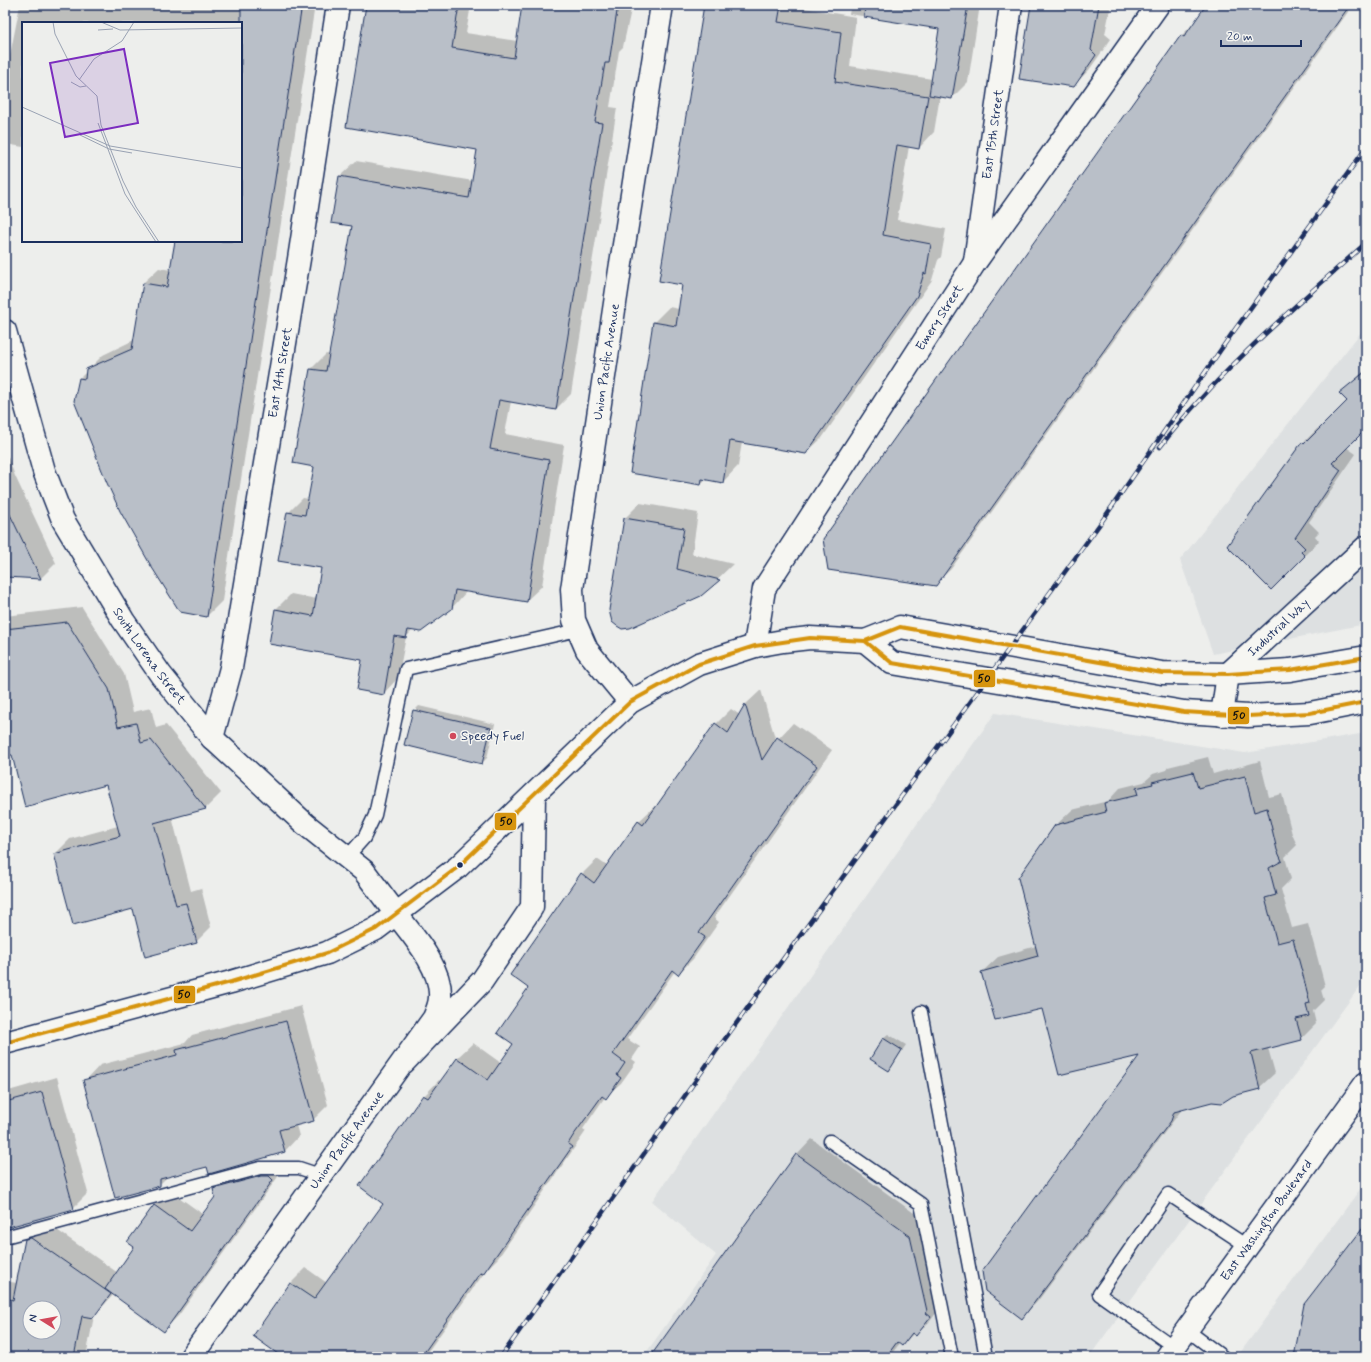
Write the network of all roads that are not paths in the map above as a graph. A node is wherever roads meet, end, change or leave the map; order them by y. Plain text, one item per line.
1 (338, 5) edge
2 (662, 5) edge
3 (1010, 5) edge
4 (1158, 5) edge
5 (974, 264) junction
6 (5, 330) edge
7 (1364, 557) edge
8 (578, 630) junction
9 (866, 641) junction
10 (755, 646) junction
11 (1366, 657) edge
12 (1228, 674) junction
13 (630, 702) junction
14 (1366, 702) edge
15 (1222, 715) junction
16 (212, 738) junction
17 (534, 795) junction
18 (346, 857) junction
19 (397, 915) junction
20 (921, 1012) dead end
21 (5, 1043) edge
22 (404, 1062) junction
23 (1366, 1083) edge
24 (830, 1141) dead end
25 (320, 1175) junction
26 (5, 1236) edge
27 (1247, 1246) junction
28 (1187, 1330) junction
29 (1171, 1352) edge
30 (191, 1357) edge
31 (952, 1357) edge
32 (986, 1357) edge
33 (1223, 1357) edge

1 - 16 main road, East 14th Street
2 - 8 main road, Union Pacific Avenue
3 - 5 main road, East 15th Street
4 - 5 main road, Emery Street
5 - 10 main road, Emery Street
6 - 16 main road, South Lorena Street
7 - 12 main road, Industrial Way
8 - 13 main road, Union Pacific Avenue
8 - 18 lane
9 - 10 main road
9 - 12 main road
9 - 15 main road
10 - 13 main road
11 - 12 main road
12 - 15 main road
13 - 17 main road
14 - 15 main road
16 - 18 main road, South Lorena Street
17 - 19 main road
17 - 22 main road
18 - 19 main road, South Lorena Street
19 - 21 main road
19 - 22 main road, Union Pacific Avenue
20 - 32 lane
22 - 25 main road, Union Pacific Avenue
23 - 27 main road, East Washington Boulevard
24 - 31 lane
25 - 26 lane
25 - 30 main road, Union Pacific Avenue
27 - 28 main road, East Washington Boulevard
27 - 29 lane
28 - 29 main road, East Washington Boulevard
28 - 33 lane

